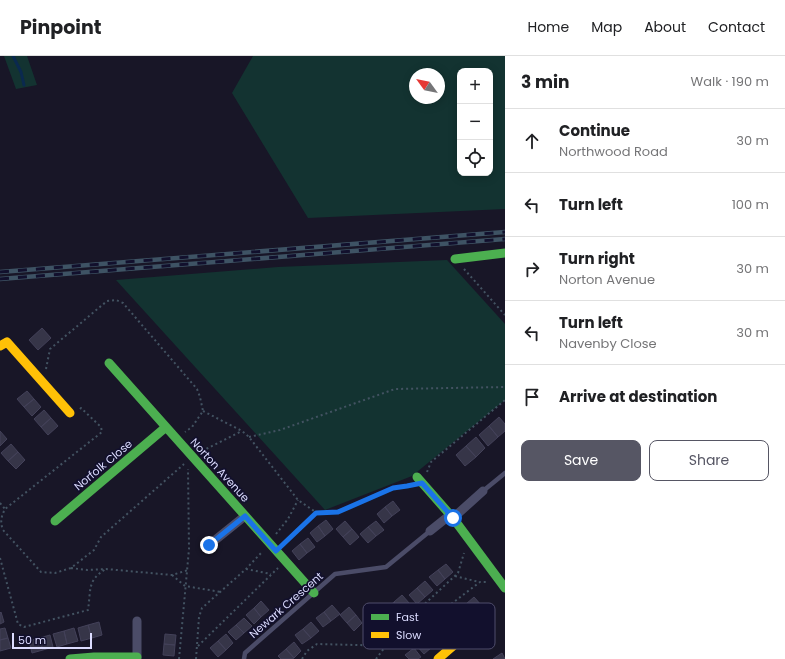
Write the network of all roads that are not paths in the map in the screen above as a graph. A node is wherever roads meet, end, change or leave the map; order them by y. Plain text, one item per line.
1 (505, 253) edge
2 (455, 259) road end
3 (0, 346) edge
4 (109, 363) dead end
5 (70, 413) road end
6 (166, 427) junction
7 (505, 473) edge
8 (419, 480) road end
9 (483, 491) joint
10 (245, 516) junction
11 (452, 516) junction
12 (56, 521) dead end
13 (430, 531) joint
14 (209, 545) dead end
15 (505, 588) edge
16 (314, 593) junction
17 (137, 621) dead end
18 (450, 649) edge
19 (137, 658) edge
20 (70, 659) edge
21 (244, 659) edge
22 (438, 659) edge

1 - 2 street
3 - 5 street
4 - 6 street, Norton Avenue
6 - 10 street, Norton Avenue
6 - 12 street, Norfolk Close
7 - 9 lane
8 - 11 street
9 - 11 street
10 - 14 street
10 - 16 street, Norton Avenue
11 - 13 street
11 - 15 street
13 - 16 lane, Newark Crescent
16 - 21 lane, Newark Crescent
17 - 19 street
18 - 22 street
19 - 20 street

